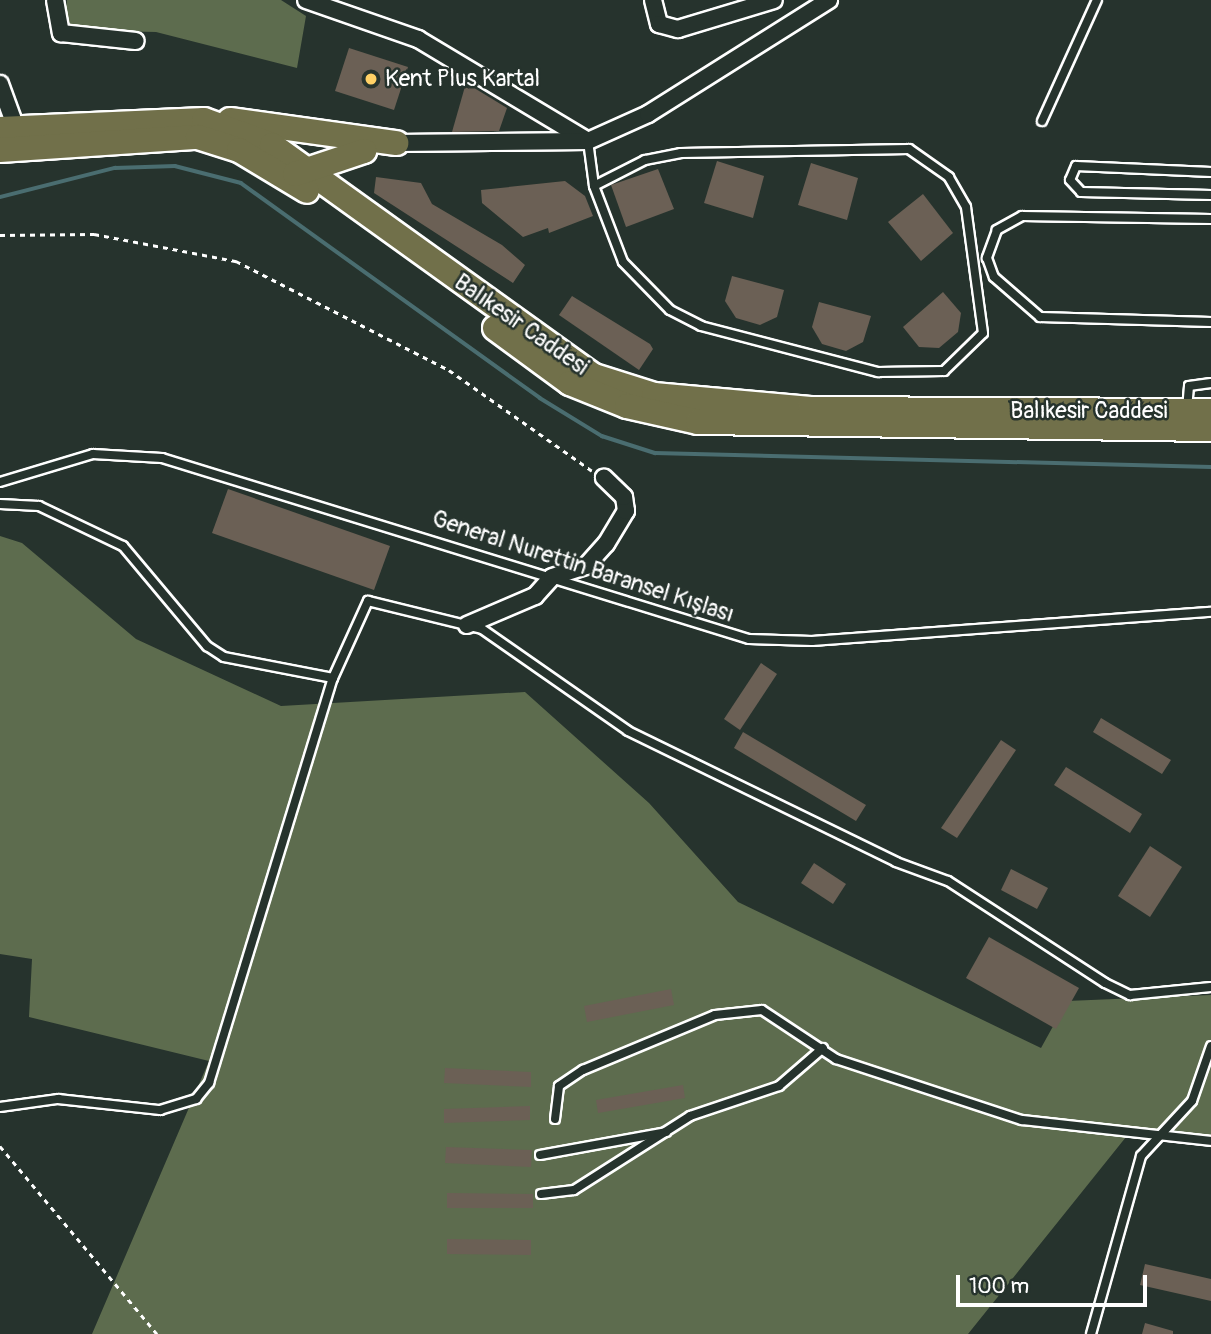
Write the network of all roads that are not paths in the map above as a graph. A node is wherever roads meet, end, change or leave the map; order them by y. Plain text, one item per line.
1 (55, 0) edge
2 (306, 0) edge
3 (653, 0) edge
4 (774, 0) edge
5 (829, 0) edge
6 (1097, 0) edge
7 (136, 41) dead end
8 (0, 84) edge
9 (1042, 121) dead end
10 (8, 128) edge
11 (201, 129) junction
12 (589, 141) junction
13 (396, 143) joint
14 (360, 145) junction
15 (0, 150) edge
16 (1211, 172) edge
17 (301, 175) junction
18 (594, 186) junction
19 (1211, 195) edge
20 (357, 210) junction
21 (1211, 219) edge
22 (1211, 322) edge
23 (1211, 383) edge
24 (1199, 411) edge
25 (1211, 429) edge
26 (604, 478) road end
27 (0, 482) edge
28 (0, 504) edge
29 (552, 576) junction
30 (1211, 612) edge
31 (467, 625) junction
32 (333, 678) junction
33 (1211, 987) edge
34 (1211, 1046) edge
35 (823, 1048) junction
36 (0, 1107) edge
37 (555, 1119) dead end
38 (669, 1131) junction
39 (1156, 1138) junction
40 (1211, 1142) edge
41 (540, 1155) dead end
42 (541, 1194) dead end
43 (1091, 1334) edge

1 - 7 street
2 - 12 street
3 - 4 street
5 - 12 street
6 - 9 lane
8 - 10 street
10 - 11 main road, Balıkesir Caddesi
11 - 14 main road
11 - 15 main road, Balıkesir Caddesi
11 - 17 main road, Balıkesir Caddesi
12 - 13 street
12 - 18 lane
13 - 14 main road
14 - 17 main road
14 - 20 main road
16 - 19 lane
17 - 20 main road, Balıkesir Caddesi
17 - 25 main road, Balıkesir Caddesi
18 - 18 lane
20 - 24 main road, Balıkesir Caddesi
21 - 22 lane
23 - 24 lane
26 - 29 street
27 - 29 lane, General Nurettin Baransel Kışlası
28 - 32 lane
29 - 30 lane, General Nurettin Baransel Kışlası
29 - 31 street
31 - 32 lane
31 - 33 lane
32 - 36 lane
34 - 39 lane
35 - 37 lane
35 - 38 lane
35 - 39 lane
38 - 41 lane
38 - 42 lane
39 - 40 lane
39 - 43 lane

